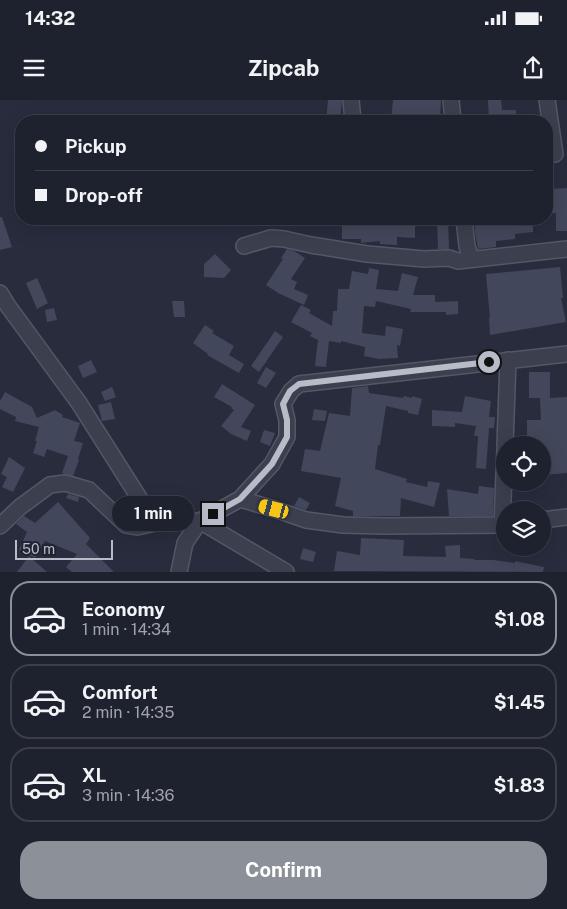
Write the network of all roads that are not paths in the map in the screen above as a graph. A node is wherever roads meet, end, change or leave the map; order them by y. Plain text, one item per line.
1 (351, 100) edge
2 (451, 100) edge
3 (547, 100) edge
4 (352, 115) edge
5 (453, 115) edge
6 (549, 115) edge
7 (553, 137) edge
8 (556, 155) edge
9 (465, 225) edge
10 (244, 246) dead end
11 (567, 249) edge
12 (470, 259) junction
13 (0, 293) edge
14 (567, 354) edge
15 (508, 360) junction
16 (505, 436) edge
17 (240, 499) junction
18 (567, 517) edge
19 (551, 519) edge
20 (2, 520) edge
21 (200, 521) junction
22 (154, 523) junction
23 (496, 525) edge
24 (179, 572) edge
25 (286, 572) edge

1 - 4 street
2 - 5 street
3 - 6 street
7 - 8 street
9 - 12 street
10 - 12 street
11 - 12 street
13 - 22 street
14 - 15 street
15 - 16 street
15 - 17 street
17 - 21 street
17 - 23 street
18 - 19 street
20 - 22 street
21 - 22 street
21 - 24 street
21 - 25 street

